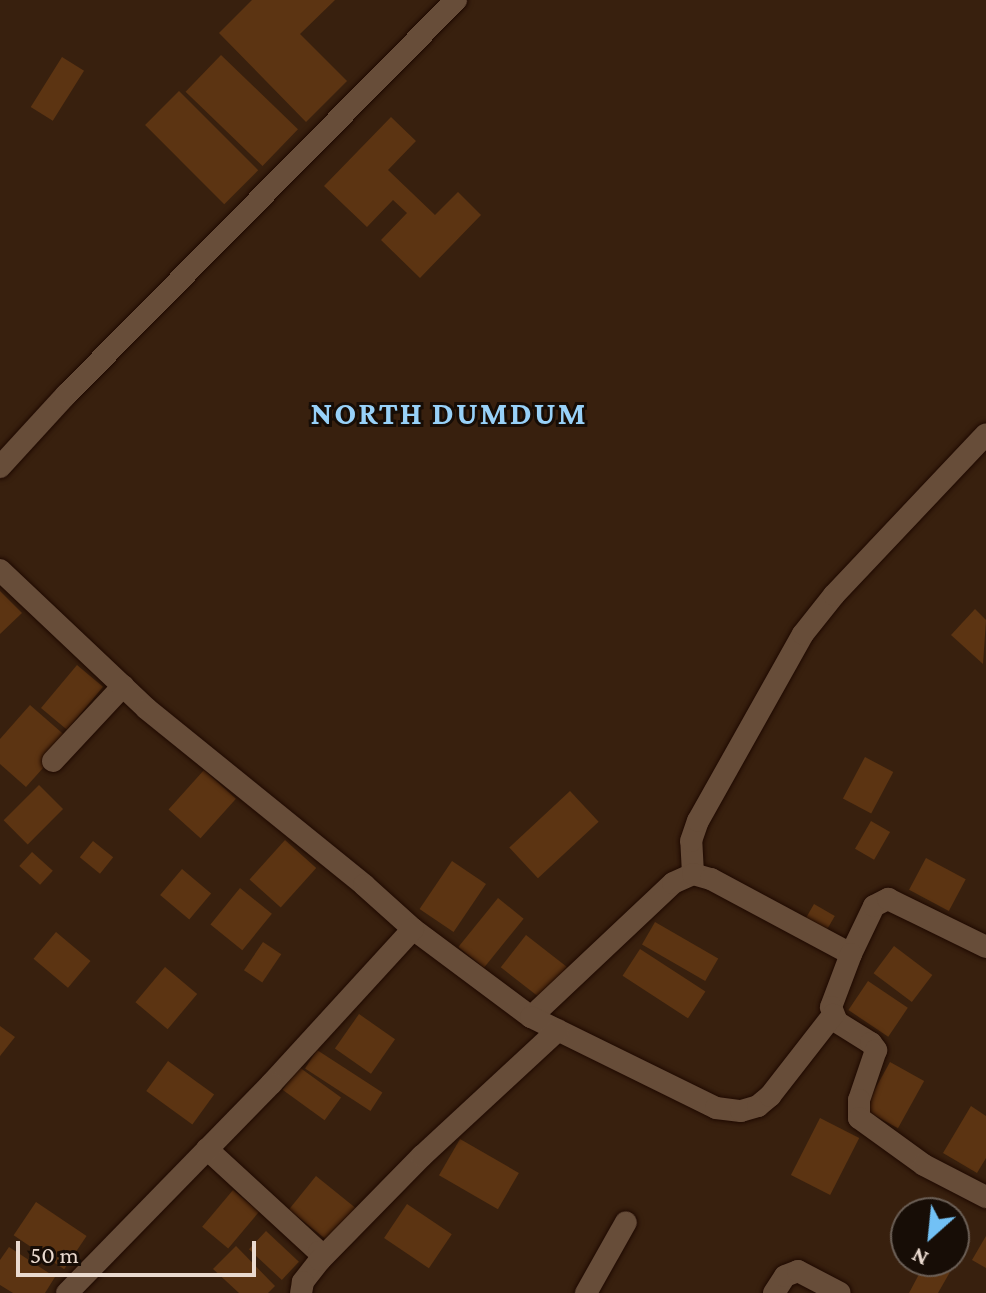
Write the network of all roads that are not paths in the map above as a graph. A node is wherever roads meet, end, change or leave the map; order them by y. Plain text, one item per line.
1 (456, 0) edge
2 (986, 434) edge
3 (0, 467) edge
4 (0, 570) edge
5 (123, 686) junction
6 (53, 761) dead end
7 (693, 874) junction
8 (413, 929) junction
9 (986, 947) edge
10 (851, 954) junction
11 (833, 1015) junction
12 (531, 1017) junction
13 (558, 1030) junction
14 (207, 1149) junction
15 (986, 1197) edge
16 (626, 1222) dead end
17 (320, 1260) junction
18 (298, 1289) edge
19 (67, 1293) edge
20 (586, 1293) edge
21 (774, 1293) edge
22 (840, 1293) edge

1 - 3 street
2 - 7 street
4 - 5 street
5 - 6 street
5 - 8 street
7 - 10 street
7 - 12 street
8 - 12 street
8 - 14 street
9 - 10 street
10 - 11 street
11 - 13 street
11 - 15 street
12 - 13 street
13 - 17 street
14 - 17 street
14 - 19 street
16 - 20 street
17 - 18 street
21 - 22 street

